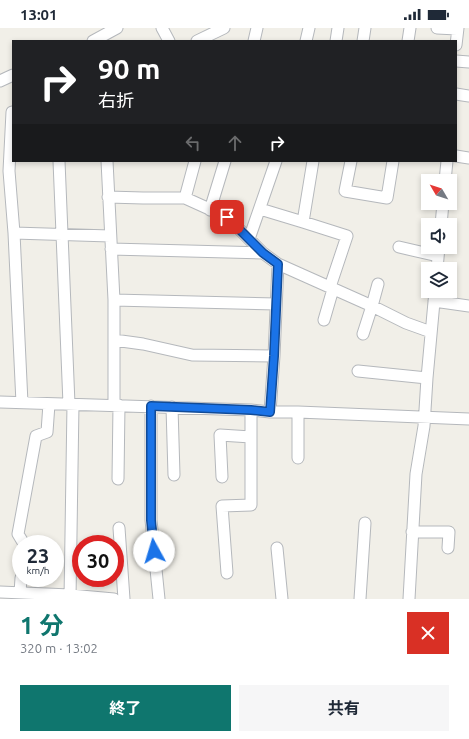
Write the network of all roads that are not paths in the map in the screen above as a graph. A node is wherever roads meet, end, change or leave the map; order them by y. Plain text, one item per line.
1 (117, 28) edge
2 (162, 28) edge
3 (224, 28) edge
4 (257, 28) edge
5 (309, 28) edge
6 (338, 28) edge
7 (365, 28) edge
8 (410, 28) edge
9 (437, 28) edge
10 (458, 29) edge
11 (95, 40) edge
12 (168, 40) edge
13 (200, 40) edge
14 (254, 40) edge
15 (306, 40) edge
16 (336, 40) edge
17 (363, 40) edge
18 (408, 40) edge
19 (457, 40) edge
20 (457, 61) edge
21 (469, 62) edge
22 (12, 75) edge
23 (0, 81) edge
24 (457, 94) edge
25 (469, 96) edge
26 (12, 112) edge
27 (469, 158) edge
28 (457, 159) edge
29 (59, 162) edge
30 (107, 162) edge
31 (195, 162) edge
32 (224, 162) edge
33 (276, 162) edge
34 (314, 162) edge
35 (351, 162) edge
36 (393, 162) edge
37 (448, 162) edge
38 (446, 174) edge
39 (108, 196) junction
40 (185, 198) junction
41 (260, 209) junction
42 (210, 210) junction
43 (303, 222) junction
44 (14, 233) junction
45 (62, 235) junction
46 (110, 236) junction
47 (249, 239) junction
48 (399, 247) dead end
49 (111, 249) junction
50 (421, 250) edge
51 (263, 253) junction
52 (278, 264) junction
53 (378, 284) dead end
54 (331, 288) junction
55 (435, 298) edge
56 (442, 298) edge
57 (114, 300) junction
58 (276, 304) junction
59 (372, 306) junction
60 (469, 306) edge
61 (324, 320) dead end
62 (431, 332) junction
63 (363, 334) dead end
64 (114, 340) junction
65 (274, 356) junction
66 (358, 371) dead end
67 (427, 378) junction
68 (0, 402) edge
69 (22, 402) junction
70 (49, 404) junction
71 (71, 404) junction
72 (117, 405) junction
73 (151, 406) junction
74 (172, 407) junction
75 (251, 410) junction
76 (270, 412) junction
77 (298, 412) junction
78 (424, 417) junction
79 (469, 419) edge
80 (251, 436) junction
81 (298, 458) dead end
82 (174, 475) dead end
83 (222, 478) dead end
84 (118, 479) dead end
85 (365, 523) dead end
86 (119, 528) dead end
87 (412, 532) junction
88 (19, 535) edge
89 (277, 548) dead end
90 (448, 548) dead end
91 (227, 573) dead end
92 (20, 587) edge
93 (0, 592) edge
94 (20, 593) junction
95 (70, 597) edge
96 (114, 599) edge
97 (124, 599) edge
98 (159, 599) edge
99 (282, 599) edge
100 (360, 599) edge
101 (409, 599) edge

1 - 11 street
2 - 12 street
3 - 13 street
4 - 14 street
5 - 15 street
6 - 16 street
7 - 17 street
8 - 18 street
9 - 10 street
10 - 19 street
20 - 21 street
22 - 23 street
24 - 25 street
26 - 44 street
27 - 28 street
29 - 45 street
30 - 39 street
31 - 40 street
32 - 42 street
33 - 41 street
34 - 43 street
35 - 36 street
37 - 38 street
39 - 40 street
39 - 46 street
40 - 42 street
41 - 43 street
41 - 47 street
42 - 47 street
43 - 54 street
44 - 45 street
44 - 69 street
45 - 46 street
45 - 71 street
46 - 49 street
47 - 51 street
48 - 50 street
49 - 51 street
49 - 57 street
51 - 52 street
52 - 54 street
52 - 58 street
53 - 59 street
54 - 59 street
54 - 61 street
55 - 62 street
56 - 60 street
57 - 58 street
57 - 64 street
58 - 65 street
59 - 62 street
59 - 63 street
62 - 67 street
64 - 65 street
64 - 72 street
65 - 76 street
66 - 67 street
67 - 78 street
68 - 69 street
69 - 70 street
70 - 71 street
70 - 88 street
71 - 72 street
71 - 95 street
72 - 73 street
72 - 84 street
73 - 74 street
73 - 98 street
74 - 75 street
74 - 82 street
75 - 76 street
75 - 80 street
76 - 77 street
77 - 78 street
77 - 81 street
78 - 79 street
78 - 87 street
80 - 83 street
80 - 91 street
85 - 100 street
86 - 97 street
87 - 90 street
87 - 101 street
89 - 99 street
92 - 94 street
93 - 94 street
94 - 95 street
95 - 96 street

